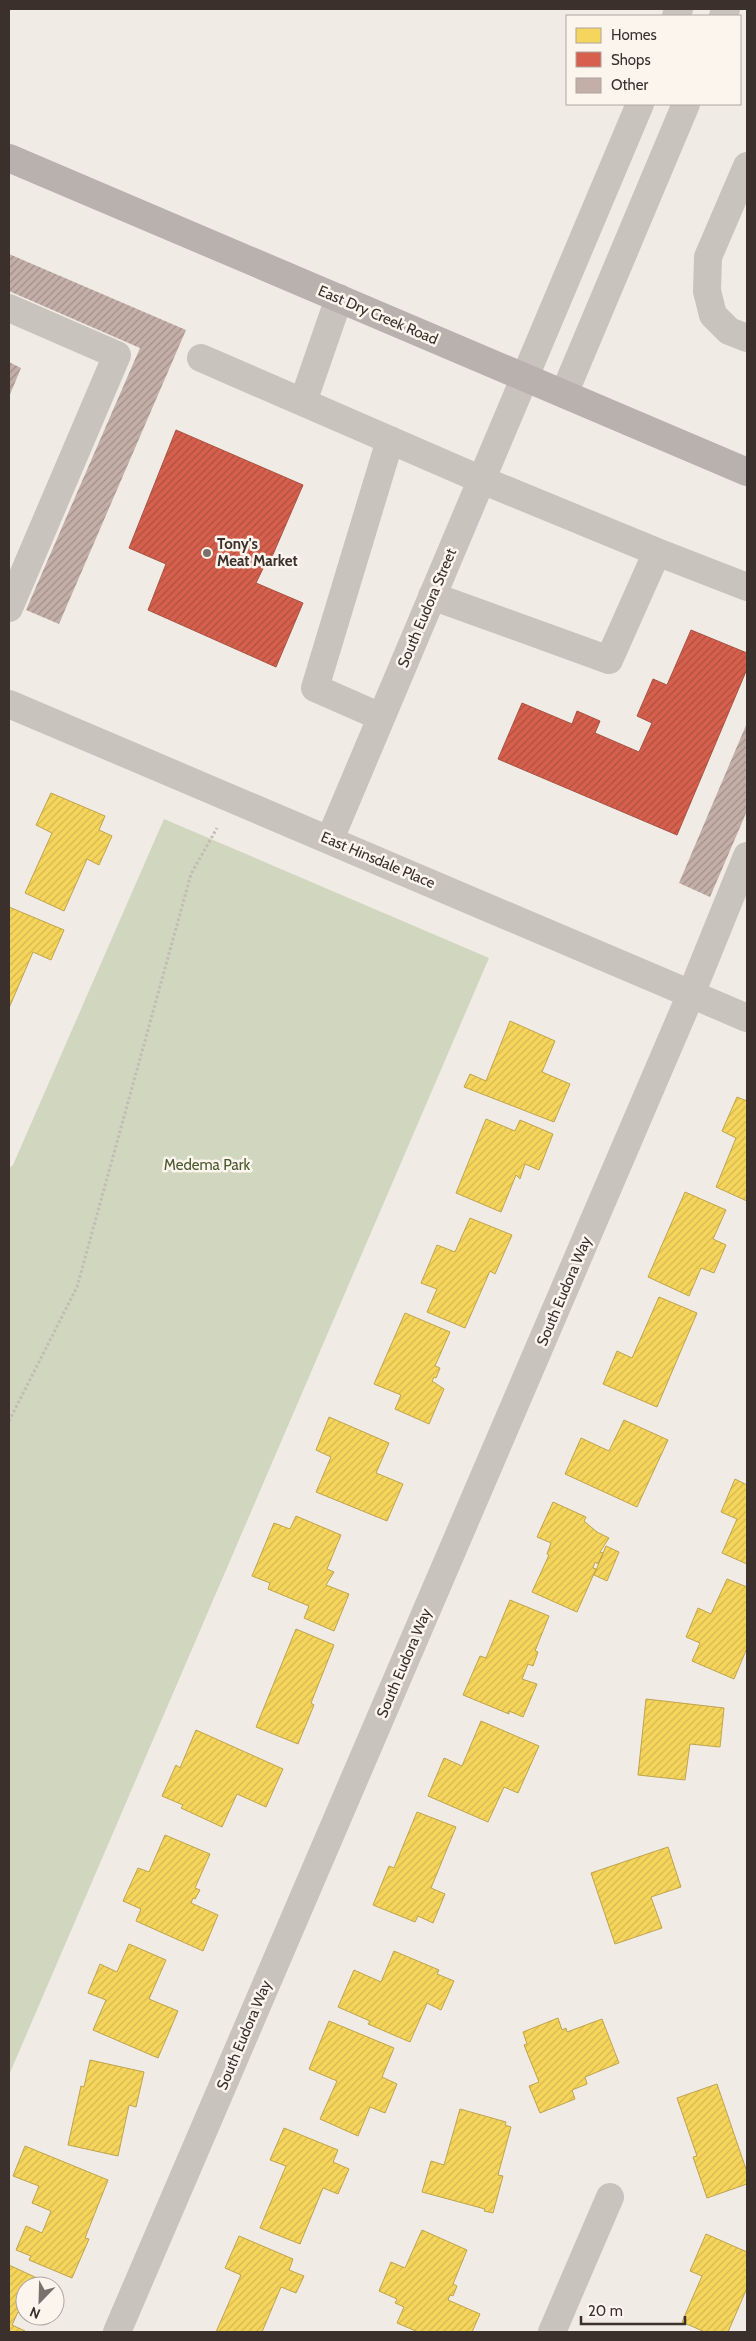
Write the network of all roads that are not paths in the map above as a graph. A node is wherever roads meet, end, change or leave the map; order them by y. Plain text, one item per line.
1 (640, 105) edge
2 (686, 105) edge
3 (9, 158) edge
4 (747, 166) edge
5 (339, 298) junction
6 (9, 308) edge
7 (747, 338) edge
8 (201, 358) dead end
9 (525, 377) junction
10 (564, 394) junction
11 (303, 402) junction
12 (390, 440) junction
13 (747, 472) edge
14 (482, 480) junction
15 (657, 552) junction
16 (747, 587) edge
17 (432, 596) junction
18 (9, 608) edge
19 (9, 704) edge
20 (381, 717) junction
21 (330, 839) junction
22 (747, 856) edge
23 (691, 994) junction
24 (747, 1018) edge
25 (610, 2197) dead end
26 (117, 2332) edge
27 (552, 2332) edge

1 - 9 street, South Eudora Street
2 - 10 street
3 - 5 main road, East Dry Creek Road
4 - 7 street
5 - 9 main road, East Dry Creek Road
5 - 11 street
6 - 18 street
8 - 11 street
9 - 10 main road, East Dry Creek Road
9 - 14 street, South Eudora Street
10 - 13 main road, East Dry Creek Road
11 - 12 street
12 - 14 street
12 - 20 street
14 - 15 street
14 - 17 street, South Eudora Street
15 - 16 street
15 - 17 street
17 - 20 street, South Eudora Street
19 - 21 street, East Hinsdale Place
20 - 21 street, South Eudora Street
21 - 23 street, East Hinsdale Place
22 - 23 street, South Eudora Way
23 - 24 street, East Hinsdale Place
23 - 26 street, South Eudora Way
25 - 27 street

